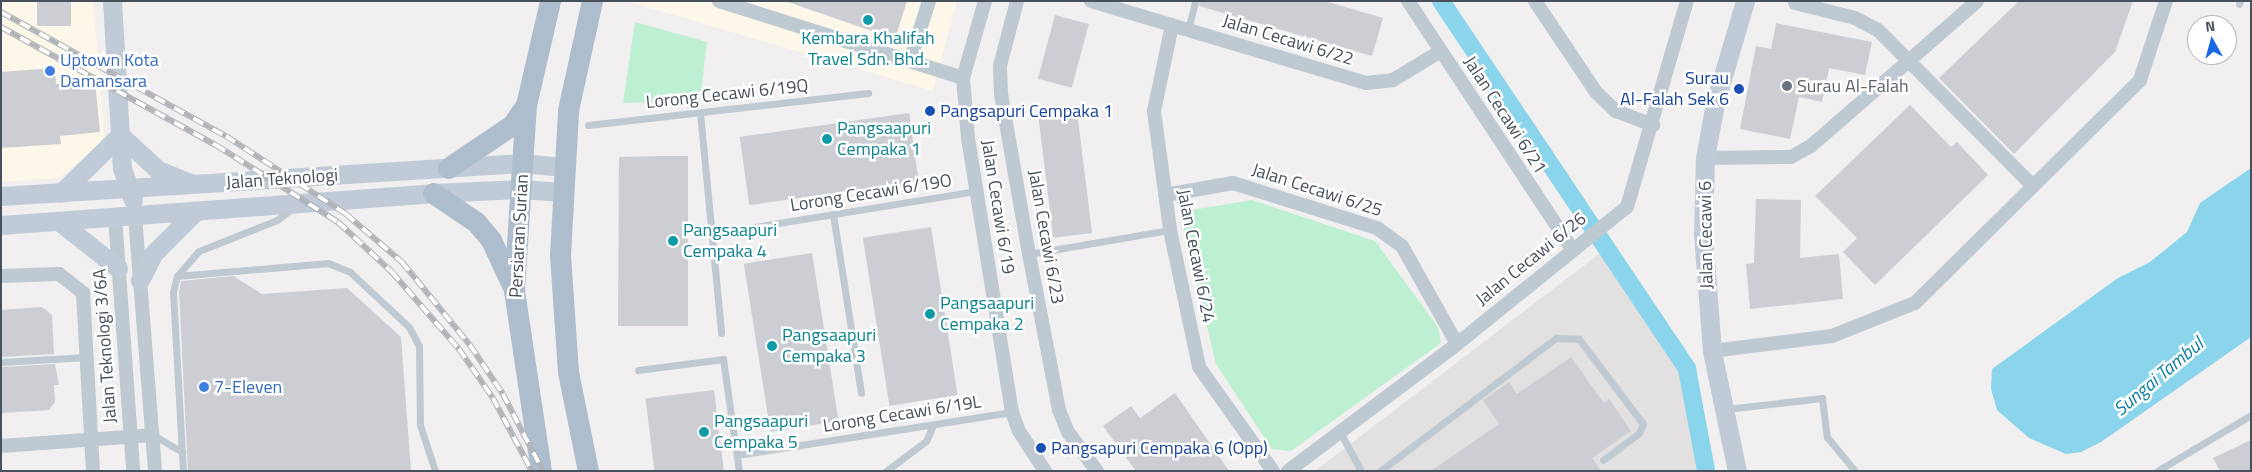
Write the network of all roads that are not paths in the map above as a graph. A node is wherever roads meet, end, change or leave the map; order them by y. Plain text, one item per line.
1 (112, 1) edge
2 (550, 1) edge
3 (592, 1) edge
4 (719, 1) edge
5 (929, 1) edge
6 (985, 1) edge
7 (1017, 1) edge
8 (1091, 1) edge
9 (1195, 1) edge
10 (1408, 1) edge
11 (1535, 1) edge
12 (1687, 1) edge
13 (1745, 1) edge
14 (1977, 1) edge
15 (2166, 1) edge
16 (1795, 3) dead end
17 (1172, 25) junction
18 (1188, 30) junction
19 (1440, 51) junction
20 (911, 58) junction
21 (1912, 59) junction
22 (963, 78) junction
23 (868, 93) dead end
24 (526, 105) junction
25 (700, 113) junction
26 (588, 124) dead end
27 (1653, 125) junction
28 (120, 135) junction
29 (1705, 158) junction
30 (522, 163) junction
31 (563, 167) junction
32 (122, 168) junction
33 (448, 168) junction
34 (193, 185) junction
35 (2033, 186) junction
36 (132, 189) junction
37 (520, 189) junction
38 (113, 191) junction
39 (976, 191) junction
40 (563, 192) junction
41 (61, 193) junction
42 (433, 193) junction
43 (1165, 195) junction
44 (1, 196) edge
45 (299, 203) junction
46 (196, 211) junction
47 (833, 214) junction
48 (135, 216) junction
49 (115, 217) junction
50 (60, 222) junction
51 (1, 225) edge
52 (1170, 230) junction
53 (711, 234) junction
54 (1572, 249) junction
55 (1029, 254) junction
56 (118, 268) junction
57 (1, 276) edge
58 (177, 276) junction
59 (140, 280) junction
60 (514, 290) junction
61 (721, 333) dead end
62 (1457, 344) junction
63 (1712, 351) junction
64 (87, 357) junction
65 (1, 362) edge
66 (638, 370) dead end
67 (861, 393) dead end
68 (1723, 410) junction
69 (1012, 412) junction
70 (2251, 415) edge
71 (933, 425) junction
72 (1340, 432) junction
73 (152, 435) junction
74 (131, 437) junction
75 (91, 440) junction
76 (1, 446) edge
77 (182, 452) junction
78 (737, 455) junction
79 (1603, 460) dead end
80 (93, 471) edge
81 (133, 471) edge
82 (155, 471) edge
83 (182, 471) edge
84 (434, 471) edge
85 (541, 471) edge
86 (588, 471) edge
87 (739, 471) edge
88 (886, 471) edge
89 (1045, 471) edge
90 (1097, 471) edge
91 (1273, 471) edge
92 (1288, 471) edge
93 (1360, 471) edge
94 (1380, 471) edge
95 (1737, 471) edge
96 (1855, 471) edge
97 (2157, 471) edge

1 - 28 street
2 - 24 main road, Persiaran Surian
3 - 31 main road
4 - 20 street
5 - 20 street
6 - 22 street, Jalan Cecawi 6/19
7 - 55 street, Jalan Cecawi 6/23
8 - 17 street, Jalan Cecawi 6/22
9 - 18 lane
10 - 19 street, Jalan Cecawi 6/21
11 - 27 street
12 - 27 street, Jalan Cecawi 6/26
13 - 29 street, Jalan Cecawi 6
14 - 21 street
15 - 35 street
16 - 21 street
17 - 18 street, Jalan Cecawi 6/22
17 - 43 street, Jalan Cecawi 6/24
18 - 19 street, Jalan Cecawi 6/22
19 - 54 street, Jalan Cecawi 6/21
20 - 22 street
21 - 29 street
21 - 35 street
22 - 39 street, Jalan Cecawi 6/19
23 - 25 lane, Lorong Cecawi 6/19Q
24 - 30 main road, Persiaran Surian
24 - 33 main road
25 - 26 lane, Lorong Cecawi 6/19Q
25 - 53 lane
27 - 54 street, Jalan Cecawi 6/26
28 - 32 street
28 - 34 street
28 - 41 street
29 - 63 street, Jalan Cecawi 6
30 - 31 street, Jalan Teknologi
30 - 33 street, Jalan Teknologi
30 - 37 main road, Persiaran Surian
31 - 40 main road
32 - 36 street
32 - 38 street
33 - 34 street, Jalan Teknologi
34 - 36 street, Jalan Teknologi
35 - 63 street
36 - 38 street, Jalan Teknologi
36 - 48 street
37 - 40 street, Jalan Teknologi
37 - 42 street, Jalan Teknologi
37 - 60 main road, Persiaran Surian
38 - 41 street, Jalan Teknologi
38 - 49 street
39 - 47 lane, Lorong Cecawi 6/19O
39 - 69 street, Jalan Cecawi 6/19
40 - 86 main road
41 - 44 street, Jalan Teknologi
42 - 45 street, Jalan Teknologi
42 - 60 main road
43 - 52 street, Jalan Cecawi 6/24
43 - 62 street, Jalan Cecawi 6/25
45 - 46 street, Jalan Teknologi
45 - 58 lane
46 - 48 street, Jalan Teknologi
46 - 59 street
47 - 53 lane, Lorong Cecawi 6/19O
47 - 67 lane
48 - 49 street, Jalan Teknologi
48 - 59 street
49 - 50 street, Jalan Teknologi
49 - 56 street, Jalan Teknologi 3/6A
50 - 51 street, Jalan Teknologi
50 - 56 street
52 - 55 lane
52 - 91 street, Jalan Cecawi 6/24
53 - 61 lane
54 - 62 street, Jalan Cecawi 6/26
55 - 90 street, Jalan Cecawi 6/23
56 - 74 street, Jalan Teknologi 3/6A
57 - 64 street
58 - 77 lane
58 - 84 lane
59 - 73 street
60 - 85 main road, Persiaran Surian
62 - 72 street, Jalan Cecawi 6/26
63 - 68 street, Jalan Cecawi 6
64 - 65 lane
64 - 75 street
66 - 78 lane
68 - 95 street, Jalan Cecawi 6
68 - 96 lane
69 - 71 lane, Lorong Cecawi 6/19L
69 - 89 street, Jalan Cecawi 6/19
70 - 97 lane
71 - 78 lane, Lorong Cecawi 6/19L
71 - 88 lane
72 - 92 street, Jalan Cecawi 6/26
72 - 93 lane
73 - 74 street
73 - 77 lane
73 - 82 street
74 - 75 street
74 - 81 street, Jalan Teknologi 3/6A
75 - 76 street
75 - 80 street
77 - 83 lane
78 - 87 lane
79 - 94 lane

